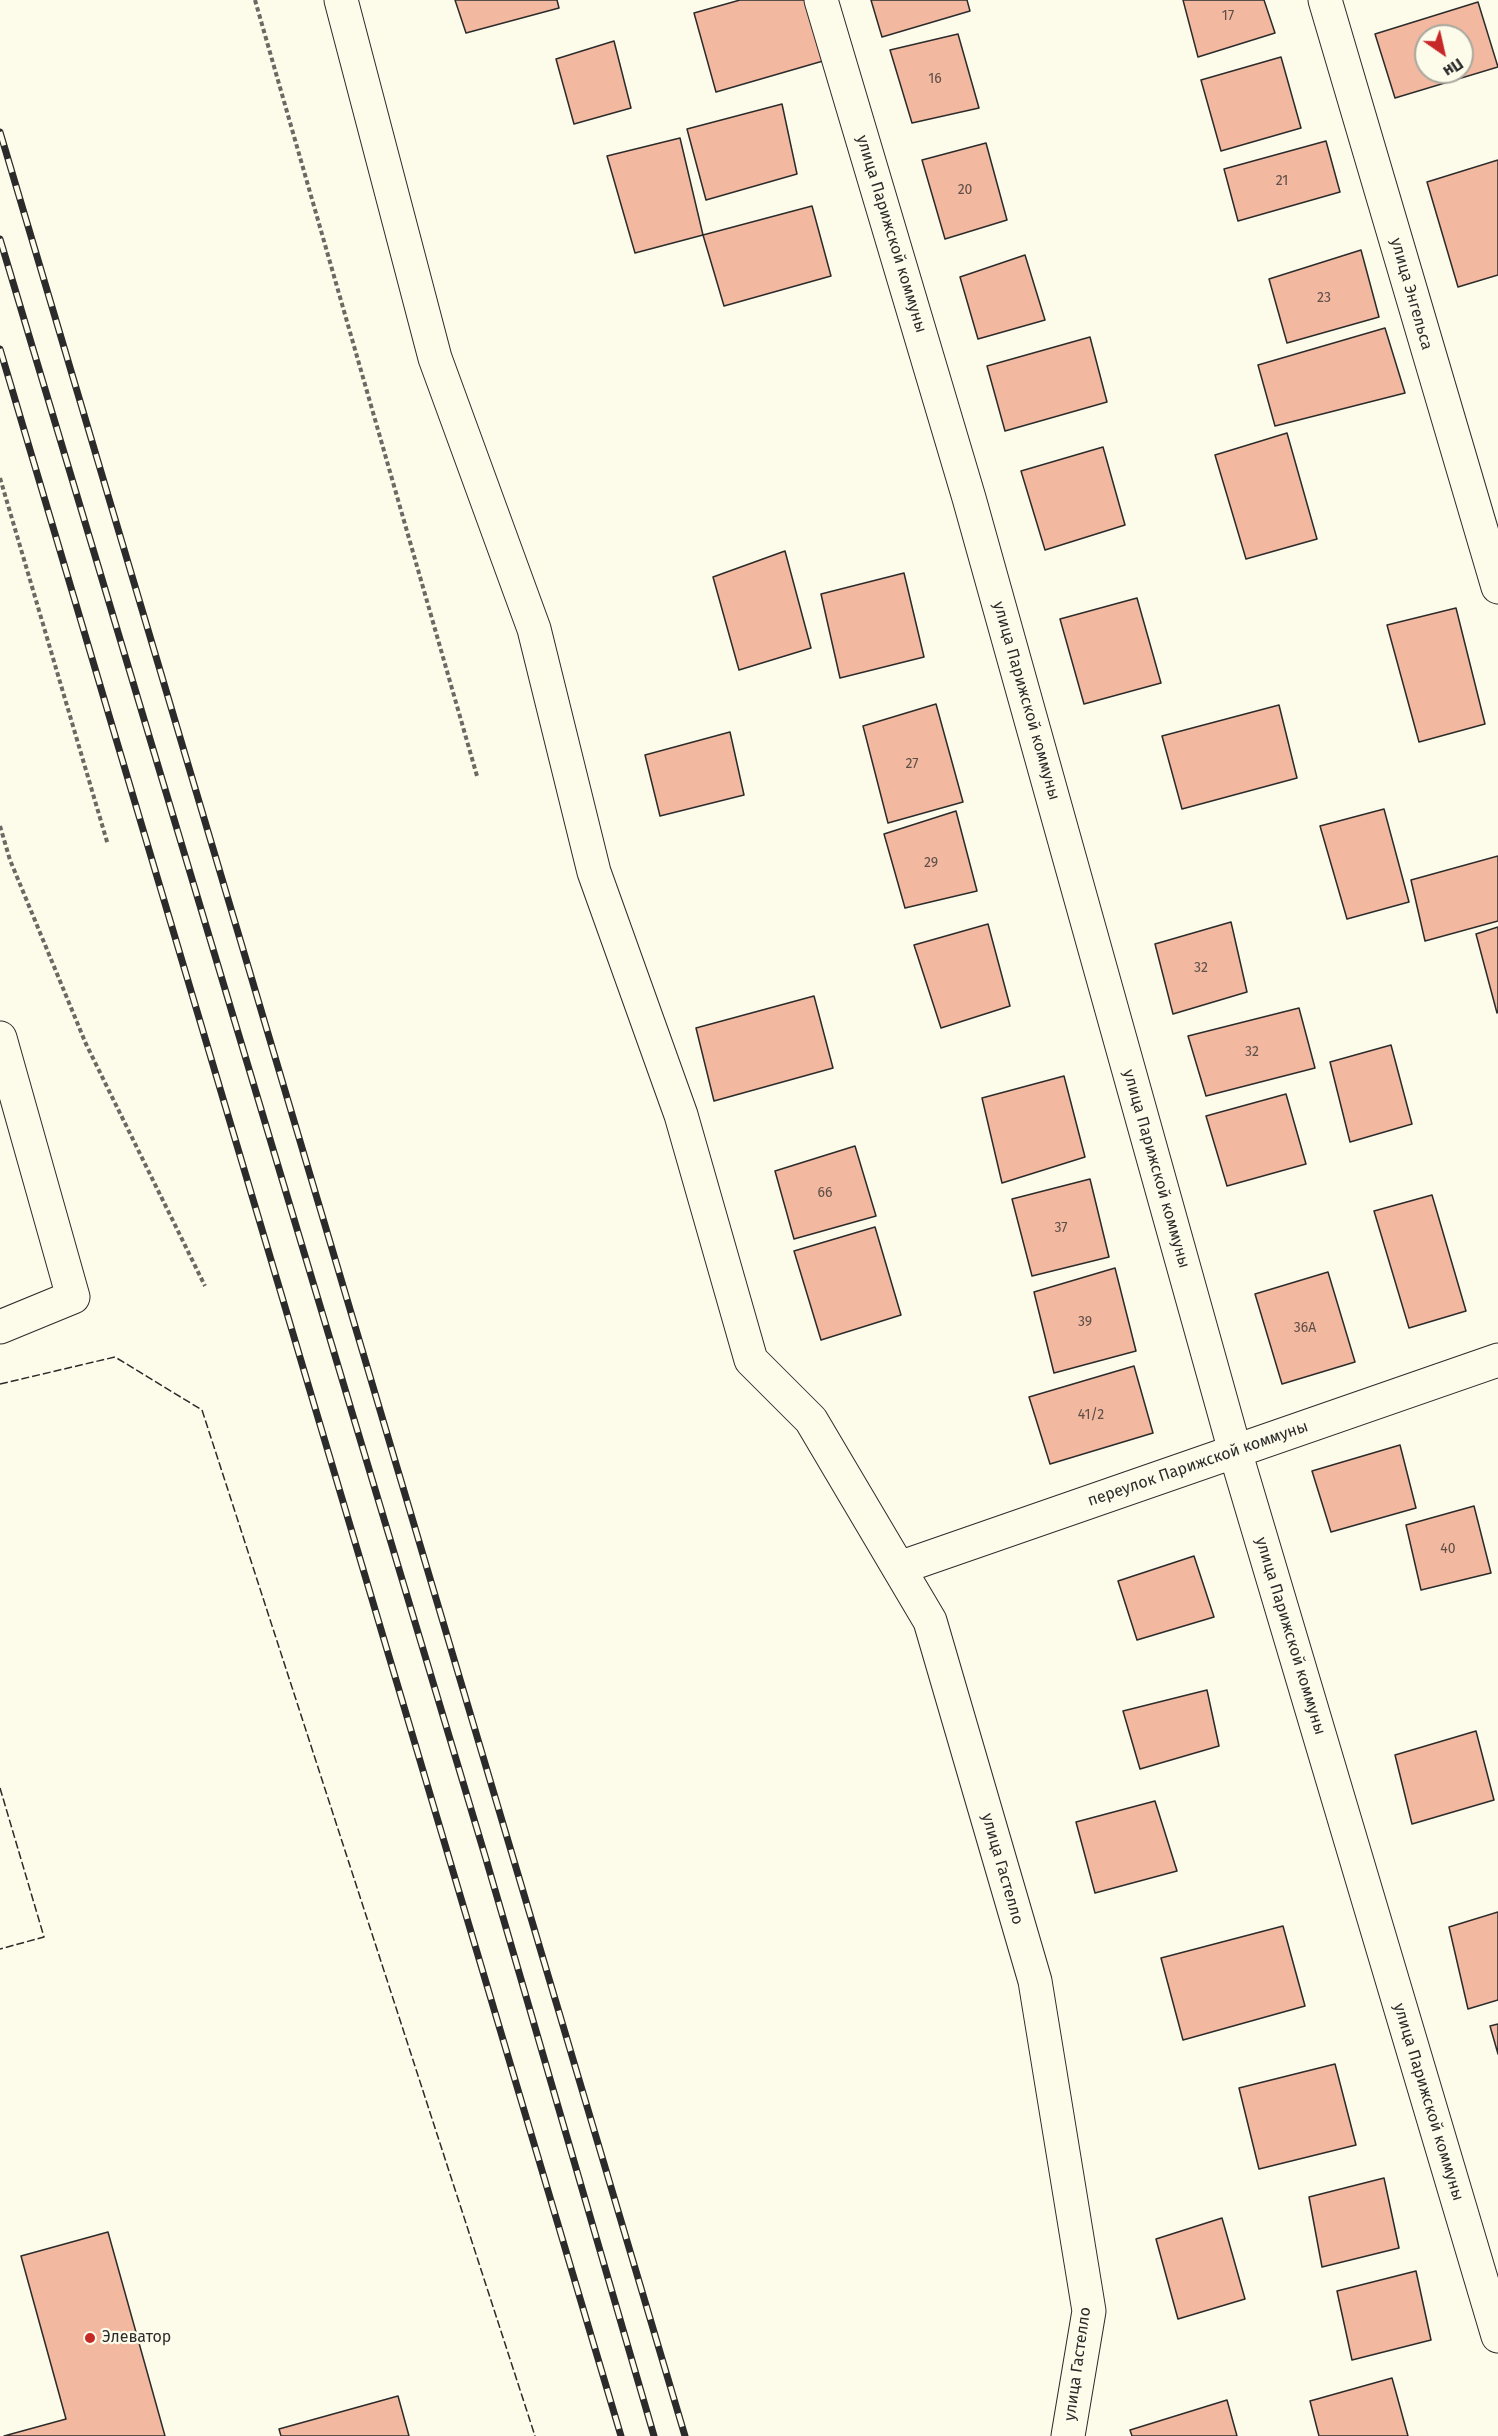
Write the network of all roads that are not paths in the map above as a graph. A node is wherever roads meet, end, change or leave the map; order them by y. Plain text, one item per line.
1 (341, 0) edge
2 (821, 0) edge
3 (1325, 0) edge
4 (1498, 587) edge
5 (0, 1038) edge
6 (0, 1328) edge
7 (1498, 1360) edge
8 (1235, 1451) junction
9 (899, 1568) junction
10 (1498, 2336) edge
11 (1068, 2436) edge

1 - 9 street, улица Гастелло
2 - 8 street, улица Парижской коммуны
3 - 4 street, улица Энгельса
5 - 6 street
7 - 8 street, переулок Парижской коммуны
8 - 9 street, переулок Парижской коммуны
8 - 10 street, улица Парижской коммуны
9 - 11 street, улица Гастелло

